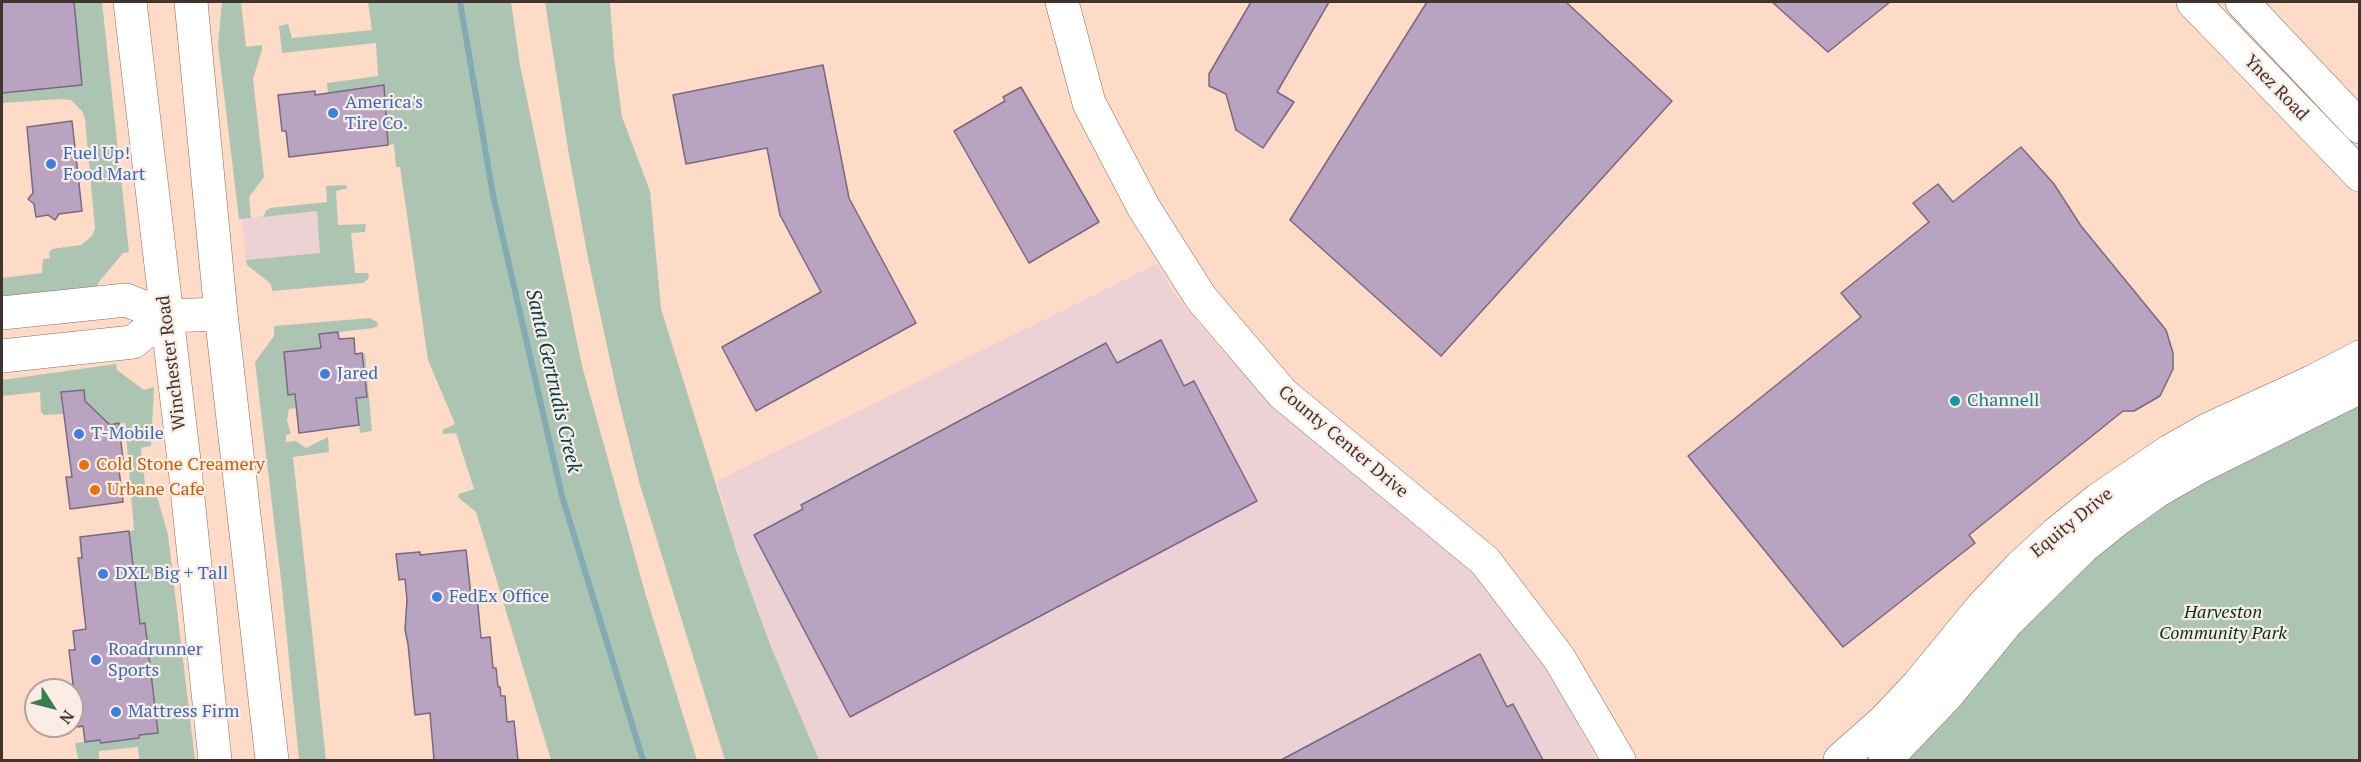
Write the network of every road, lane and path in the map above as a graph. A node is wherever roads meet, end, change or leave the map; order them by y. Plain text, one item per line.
1 (130, 2) edge
2 (191, 2) edge
3 (1062, 2) edge
4 (2193, 2) edge
5 (2242, 2) edge
6 (2360, 127) edge
7 (2360, 175) edge
8 (2, 313) edge
9 (221, 314) junction
10 (166, 316) junction
11 (2, 356) edge
12 (2360, 357) edge
13 (2360, 387) edge
14 (215, 760) edge
15 (272, 760) edge
16 (1619, 760) edge
17 (1840, 760) edge
18 (1885, 760) edge

1 - 10 street, Winchester Road
2 - 9 street
3 - 16 street, County Center Drive
4 - 7 street, Ynez Road
5 - 6 street, Ynez Road
8 - 10 street
9 - 10 street
9 - 15 street
10 - 11 street
10 - 14 street, Winchester Road
12 - 17 street, Equity Drive
13 - 18 street, Equity Drive

